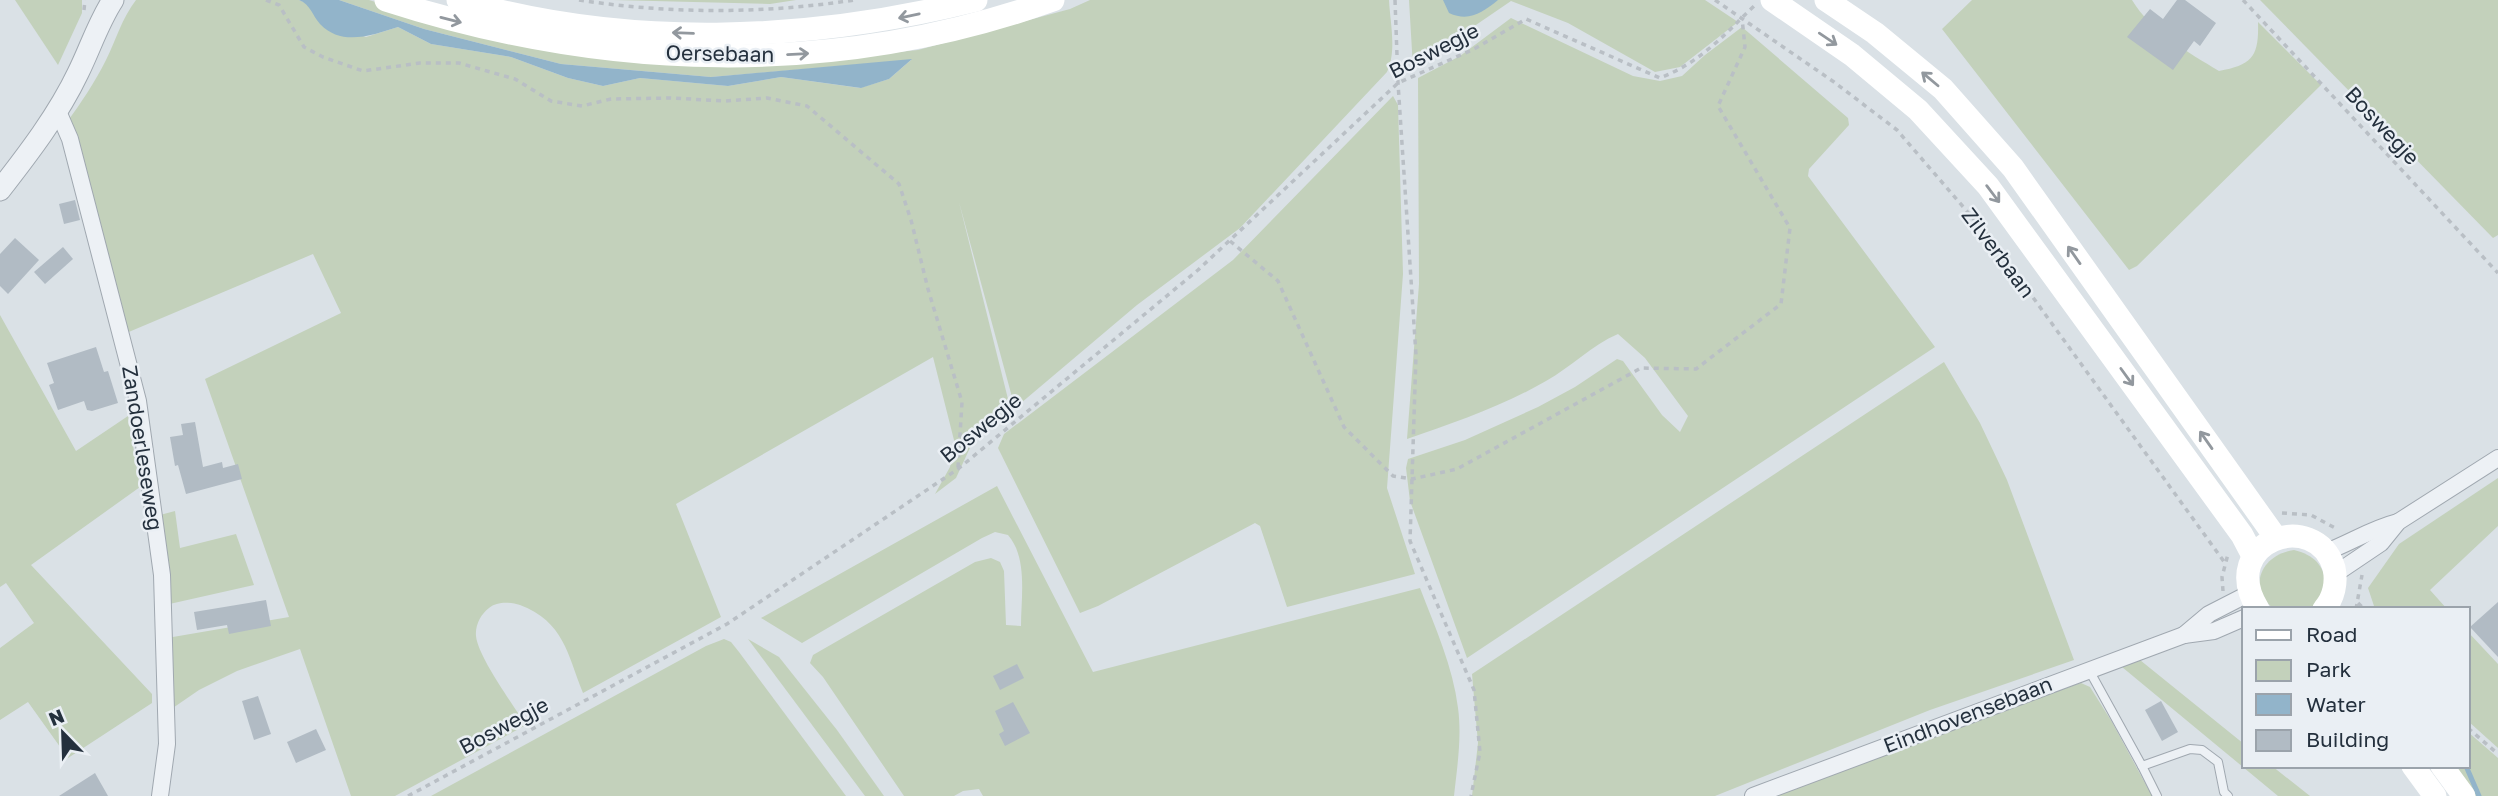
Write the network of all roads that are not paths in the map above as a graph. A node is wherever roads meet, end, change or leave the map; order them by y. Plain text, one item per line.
1 (386, 0) edge
2 (458, 0) edge
3 (975, 0) edge
4 (1054, 0) edge
5 (1772, 0) edge
6 (1826, 0) edge
7 (106, 6) edge
8 (57, 108) junction
9 (0, 190) edge
10 (2498, 458) edge
11 (2398, 522) junction
12 (2276, 538) junction
13 (2326, 552) junction
14 (2253, 556) junction
15 (2335, 574) junction
16 (2253, 601) edge
17 (2327, 607) edge
18 (2242, 619) edge
19 (2184, 635) junction
20 (2089, 670) junction
21 (2142, 766) junction
22 (2414, 768) edge
23 (2443, 768) edge
24 (160, 796) edge
25 (1753, 796) edge
26 (2157, 796) edge
27 (2228, 796) edge
28 (2435, 796) edge
29 (2464, 796) edge

1 -> 4 main road, Oersebaan
3 -> 2 main road, Oersebaan
5 -> 14 main road, Zilverbaan
12 -> 6 main road
7 - 8 street
8 - 9 street
8 - 24 street, Zandoerleseweg
10 - 11 street
11 - 13 street
11 - 15 street
12 - 13 main road
12 - 14 main road
13 - 15 main road
14 - 16 main road
15 - 17 main road
16 - 19 street, Eindhovensebaan
18 - 19 street, Eindhovensebaan
19 - 20 street, Eindhovensebaan
20 - 21 lane
20 - 25 street, Eindhovensebaan
21 - 26 lane
21 - 27 lane
22 - 28 main road
23 - 29 main road

